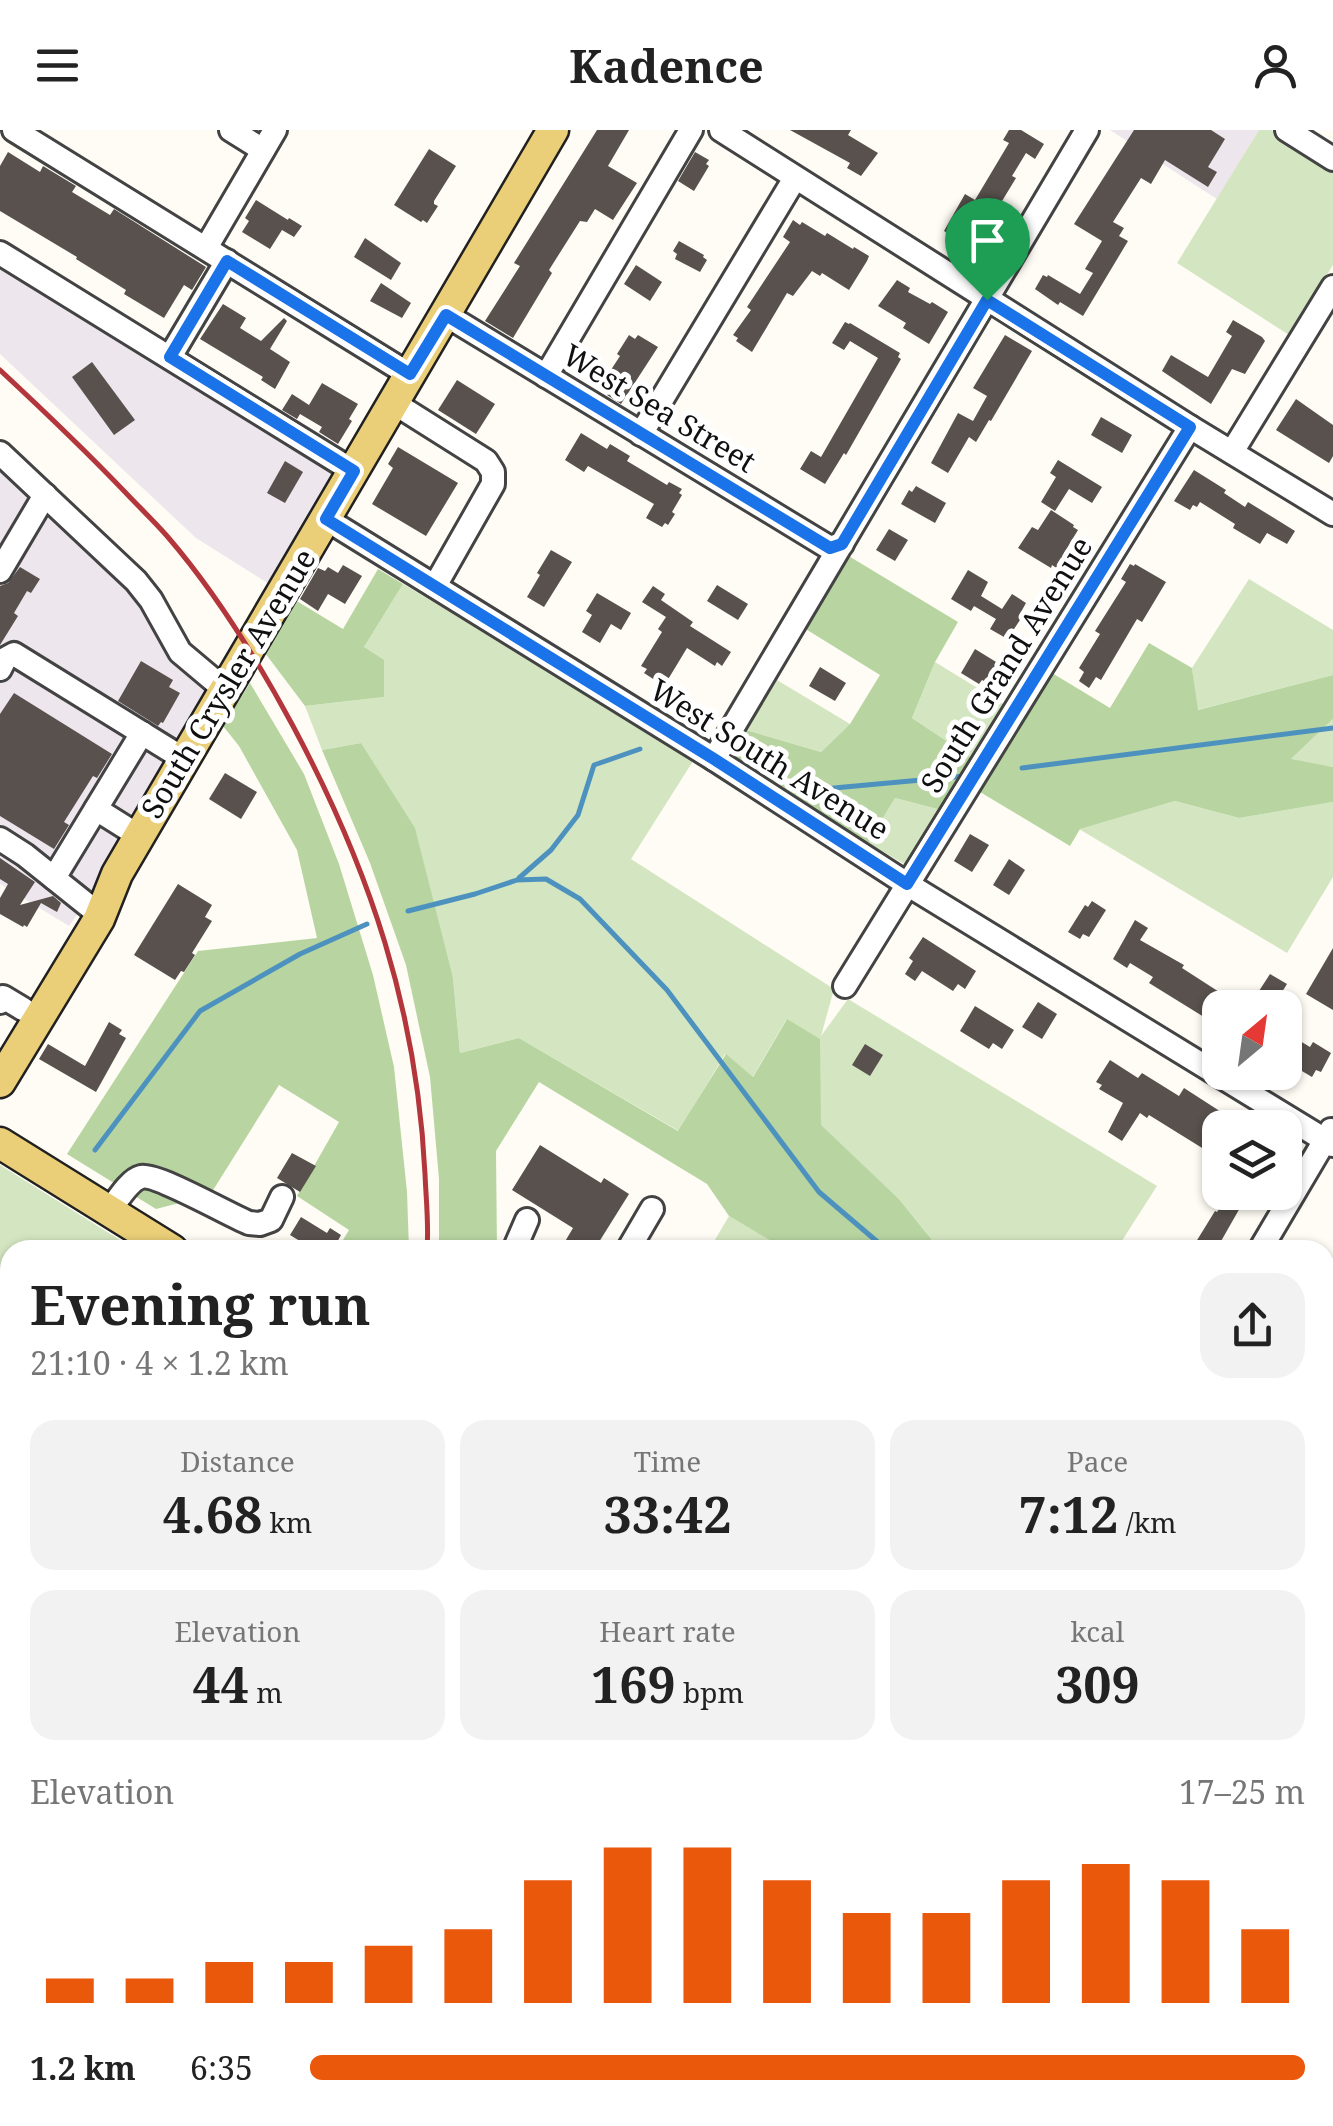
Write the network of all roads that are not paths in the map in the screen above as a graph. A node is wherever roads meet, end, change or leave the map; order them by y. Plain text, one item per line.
1 (14, 130) edge
2 (232, 130) edge
3 (552, 130) edge
4 (691, 130) edge
5 (1087, 130) edge
6 (1287, 130) edge
7 (724, 131) edge
8 (269, 140) edge
9 (1333, 158) edge
10 (795, 178) junction
11 (206, 248) junction
12 (0, 254) edge
13 (227, 261) junction
14 (1333, 287) edge
15 (987, 300) junction
16 (446, 315) junction
17 (170, 357) junction
18 (410, 374) junction
19 (546, 376) junction
20 (394, 403) junction
21 (1190, 427) junction
22 (642, 434) junction
23 (1232, 452) junction
24 (0, 454) edge
25 (354, 471) junction
26 (44, 495) junction
27 (1333, 514) edge
28 (326, 519) junction
29 (842, 544) junction
30 (0, 570) edge
31 (435, 586) junction
32 (0, 668) edge
33 (224, 690) junction
34 (142, 733) junction
35 (184, 759) junction
36 (714, 759) junction
37 (96, 809) junction
38 (139, 836) junction
39 (0, 839) edge
40 (117, 874) junction
41 (54, 878) junction
42 (907, 884) junction
43 (90, 906) junction
44 (845, 986) dead end
45 (6, 1000) edge
46 (0, 1044) edge
47 (0, 1082) edge
48 (1330, 1138) edge
49 (0, 1144) edge
50 (282, 1197) dead end
51 (652, 1209) dead end
52 (109, 1211) junction
53 (527, 1220) dead end
54 (156, 1240) edge
55 (518, 1240) edge
56 (634, 1240) edge
57 (1266, 1240) edge

1 - 11 street
2 - 8 street
3 - 16 main road, South Crysler Avenue
4 - 19 street
5 - 15 street
6 - 9 street
7 - 10 street
8 - 11 street
10 - 15 street
10 - 22 street
11 - 13 street
12 - 17 street
13 - 17 street
13 - 18 street
14 - 23 street
15 - 21 street
15 - 29 street
16 - 18 main road, South Crysler Avenue
16 - 19 street, West Sea Street
17 - 25 street
18 - 20 main road, South Crysler Avenue
19 - 22 street, West Sea Street
20 - 25 main road, South Crysler Avenue
20 - 31 street
21 - 23 street
21 - 42 street, South Grand Avenue
22 - 29 street, West Sea Street
23 - 27 street
24 - 26 street
25 - 28 main road, South Crysler Avenue
26 - 30 street
26 - 33 street
28 - 31 street, West South Avenue
28 - 33 main road, South Crysler Avenue
29 - 36 street
31 - 36 street, West South Avenue
32 - 34 street
33 - 35 main road, South Crysler Avenue
34 - 35 street
34 - 37 street
35 - 38 main road, South Crysler Avenue
36 - 42 street, West South Avenue
37 - 38 street
37 - 41 street
38 - 40 main road, South Crysler Avenue
39 - 41 street
40 - 43 main road, South Crysler Avenue
40 - 47 main road, South Crysler Avenue
41 - 43 street
42 - 44 street, South Grand Avenue
42 - 48 street, West South Avenue
43 - 45 main road, South Crysler Avenue
45 - 46 main road, South Crysler Avenue
48 - 57 street
49 - 52 main road
50 - 52 street
51 - 56 street
52 - 54 main road
53 - 55 street

